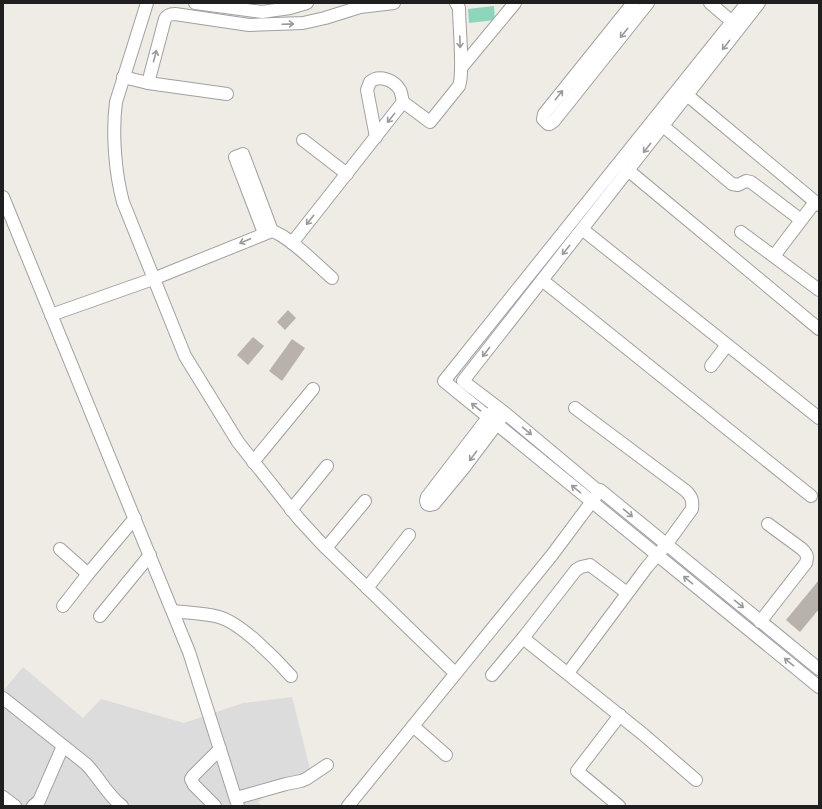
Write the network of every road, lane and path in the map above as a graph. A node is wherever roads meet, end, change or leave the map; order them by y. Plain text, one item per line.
1 (147, 3) edge
2 (195, 3) edge
3 (307, 3) edge
4 (394, 3) edge
5 (456, 3) edge
6 (515, 3) edge
7 (633, 3) edge
8 (648, 3) edge
9 (710, 3) edge
10 (747, 3) edge
11 (759, 3) edge
12 (735, 25) junction
13 (461, 68) junction
14 (123, 77) junction
15 (148, 83) junction
16 (227, 94) dead end
17 (687, 95) junction
18 (403, 102) junction
19 (663, 126) junction
20 (376, 136) junction
21 (303, 140) dead end
22 (618, 163) junction
23 (629, 171) junction
24 (346, 174) junction
25 (3, 197) edge
26 (817, 204) edge
27 (801, 220) junction
28 (582, 229) junction
29 (268, 232) junction
30 (741, 232) dead end
31 (292, 244) junction
32 (774, 256) junction
33 (332, 278) dead end
34 (153, 279) junction
35 (542, 280) junction
36 (819, 290) edge
37 (51, 315) junction
38 (819, 329) edge
39 (727, 345) junction
40 (711, 366) dead end
41 (313, 389) dead end
42 (575, 408) dead end
43 (501, 410) junction
44 (819, 418) edge
45 (493, 421) junction
46 (253, 462) junction
47 (327, 466) dead end
48 (600, 490) junction
49 (811, 496) dead end
50 (365, 500) dead end
51 (592, 501) junction
52 (291, 510) junction
53 (135, 518) junction
54 (768, 524) dead end
55 (409, 535) dead end
56 (666, 545) junction
57 (326, 548) junction
58 (60, 549) dead end
59 (150, 555) junction
60 (657, 555) junction
61 (88, 574) junction
62 (366, 588) junction
63 (627, 593) junction
64 (63, 606) dead end
65 (173, 611) junction
66 (100, 616) dead end
67 (760, 622) junction
68 (524, 638) junction
69 (818, 666) edge
70 (455, 673) junction
71 (568, 673) junction
72 (492, 675) dead end
73 (291, 676) dead end
74 (819, 687) edge
75 (3, 698) edge
76 (620, 715) junction
77 (413, 726) junction
78 (63, 746) junction
79 (220, 749) junction
80 (446, 755) dead end
81 (327, 765) dead end
82 (696, 780) dead end
83 (3, 797) edge
84 (237, 802) edge
85 (14, 806) edge
86 (33, 806) edge
87 (122, 806) edge
88 (215, 806) edge
89 (221, 806) edge
90 (348, 806) edge
91 (619, 806) edge

1 - 14 street
2 - 3 street
15 -> 4 street
5 -> 13 street
6 - 13 street
8 -> 7 street
9 - 12 street
10 - 12 street
11 - 12 street
12 -> 17 street
12 - 22 street
13 - 18 street
14 - 15 street
14 - 34 street
15 - 16 street
17 - 19 street
17 - 26 street
18 -> 20 street
18 - 20 street
19 -> 23 street
19 - 27 street
20 - 24 street
21 - 24 street
22 - 23 street
45 -> 22 street
23 - 28 street
23 - 38 street
24 -> 31 street
25 - 37 street
26 - 27 street
27 - 32 street
28 -> 35 street
28 - 39 street
29 - 29 street
29 - 31 street
29 -> 34 street
30 - 32 street
31 - 33 street
32 - 36 street
34 - 37 street
34 - 46 street
35 -> 43 street
35 - 49 street
37 - 53 street
39 - 40 street
39 - 44 street
41 - 46 street
42 - 56 street
43 - 45 street
43 -> 48 street
45 -> 45 street
51 -> 45 street
46 - 52 street
47 - 52 street
48 - 51 street
48 -> 56 street
50 - 57 street
51 - 60 street
51 - 70 street
52 - 57 street
53 - 59 street
53 - 61 street
54 - 67 street
55 - 62 street
56 - 60 street
56 -> 67 street
57 - 62 street
58 - 61 street
59 - 65 street
59 - 66 street
60 - 63 street
74 -> 60 street
61 - 64 street
62 - 70 street
63 - 68 street
63 - 71 street
65 - 73 street
65 - 79 street
67 - 69 street
68 - 71 street
68 - 72 street
70 - 77 street
71 - 76 street
75 - 78 street
76 - 82 street
76 - 91 street
77 - 80 street
77 - 90 street
78 - 86 street
78 - 87 street
79 - 84 street
79 - 88 street
81 - 84 street
83 - 85 street
84 - 89 street

